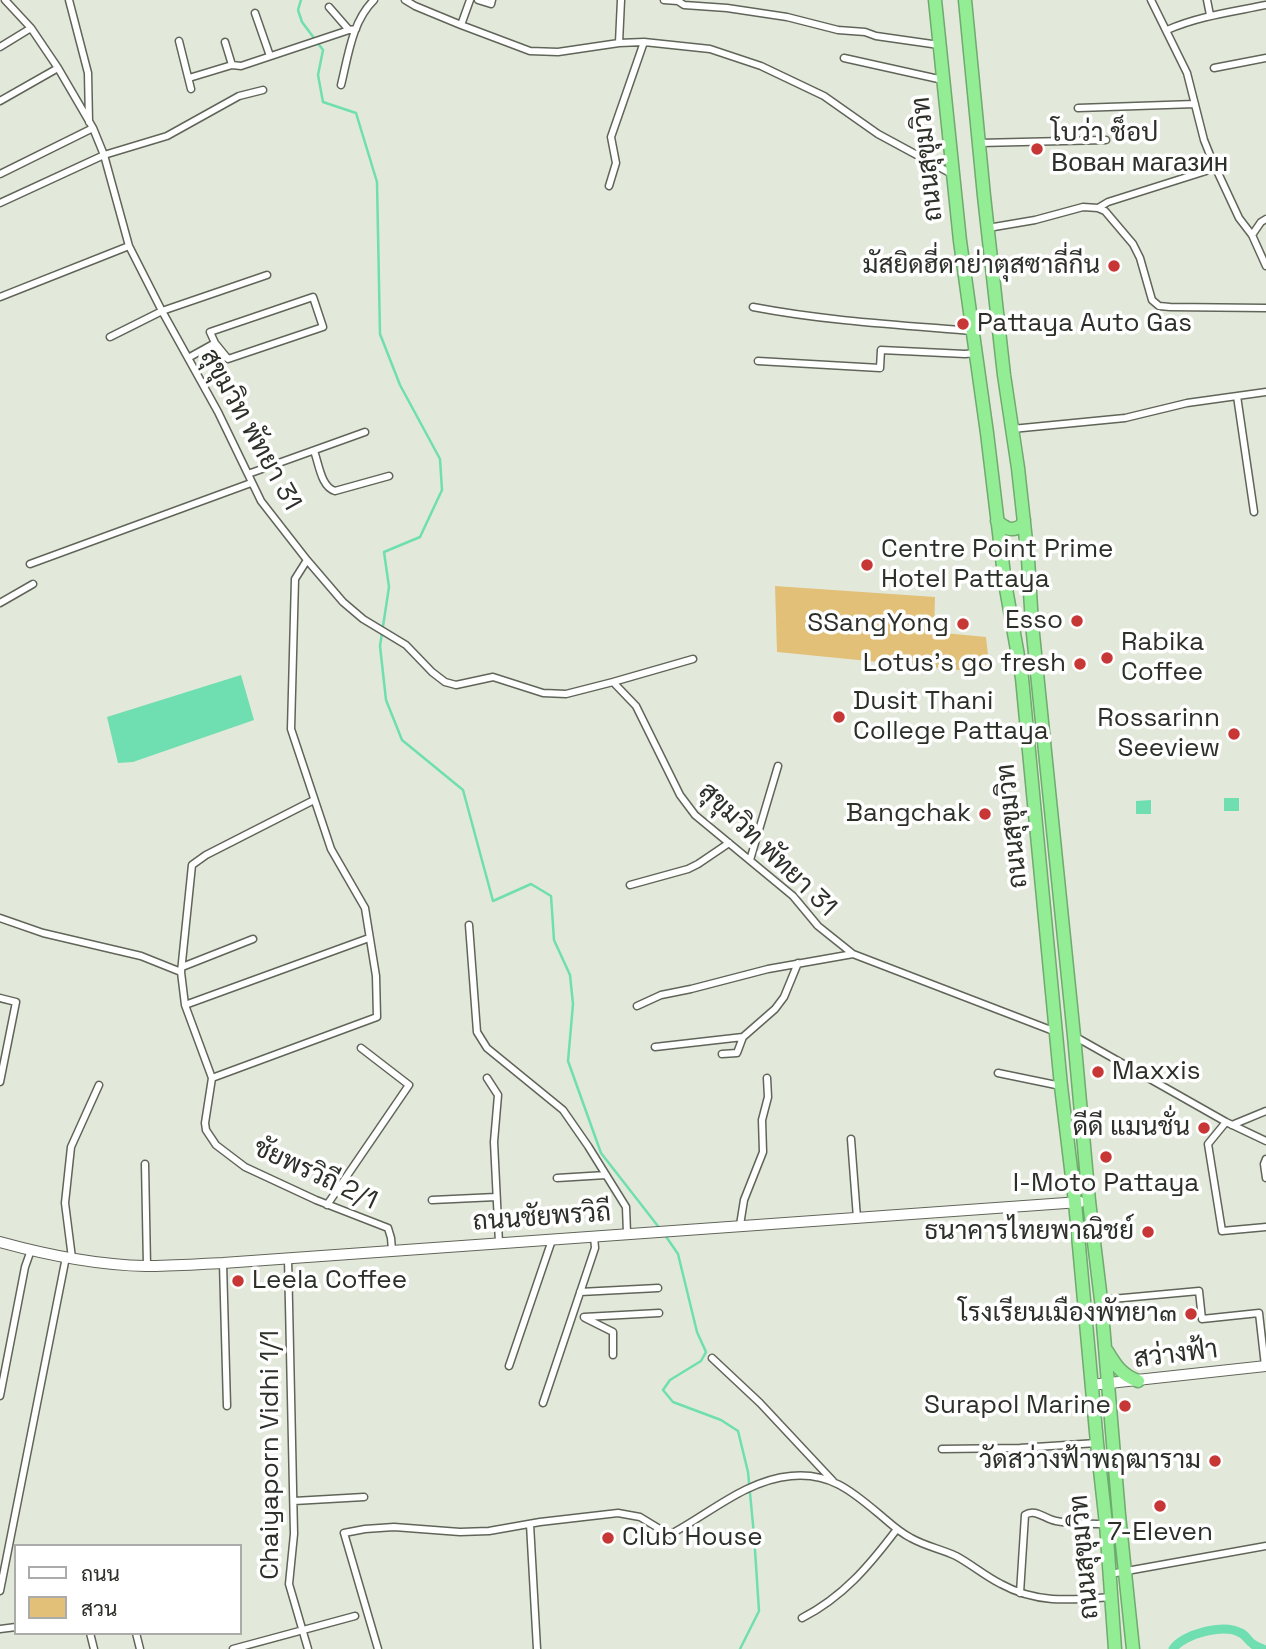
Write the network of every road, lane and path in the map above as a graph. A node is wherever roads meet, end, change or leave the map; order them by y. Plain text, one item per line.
1 (5, 0) edge
2 (69, 0) edge
3 (374, 0) edge
4 (405, 0) edge
5 (426, 0) edge
6 (470, 0) edge
7 (478, 0) edge
8 (492, 0) edge
9 (621, 0) edge
10 (664, 0) edge
11 (935, 0) edge
12 (965, 0) edge
13 (1151, 0) edge
14 (1207, 0) edge
15 (1260, 4) edge
16 (328, 7) dead end
17 (423, 9) junction
18 (255, 13) dead end
19 (1210, 15) junction
20 (461, 25) junction
21 (31, 28) junction
22 (352, 29) junction
23 (1167, 30) junction
24 (179, 41) dead end
25 (225, 41) dead end
26 (644, 42) junction
27 (619, 43) junction
28 (939, 45) junction
29 (0, 47) edge
30 (270, 56) junction
31 (844, 58) dead end
32 (1266, 58) edge
33 (232, 65) junction
34 (58, 68) junction
35 (1214, 68) dead end
36 (189, 78) junction
37 (943, 80) junction
38 (341, 85) dead end
39 (191, 89) dead end
40 (263, 90) dead end
41 (0, 101) edge
42 (1195, 104) junction
43 (1078, 108) dead end
44 (91, 125) junction
45 (1106, 140) dead end
46 (979, 143) junction
47 (104, 155) junction
48 (1206, 171) dead end
49 (0, 174) edge
50 (953, 174) junction
51 (609, 186) dead end
52 (0, 203) edge
53 (1098, 208) junction
54 (1266, 219) edge
55 (988, 228) junction
56 (1252, 235) junction
57 (129, 246) junction
58 (1266, 266) edge
59 (267, 275) dead end
60 (0, 297) edge
61 (753, 307) dead end
62 (1266, 308) edge
63 (162, 311) junction
64 (973, 331) junction
65 (110, 337) dead end
66 (215, 343) junction
67 (975, 353) junction
68 (188, 358) junction
69 (758, 361) dead end
70 (1266, 392) edge
71 (1237, 396) junction
72 (1012, 429) junction
73 (365, 432) dead end
74 (314, 451) junction
75 (248, 474) junction
76 (389, 477) dead end
77 (251, 483) junction
78 (1254, 512) dead end
79 (1024, 520) junction
80 (997, 521) junction
81 (307, 560) junction
82 (30, 564) dead end
83 (33, 584) dead end
84 (0, 603) edge
85 (693, 659) dead end
86 (613, 682) junction
87 (778, 766) dead end
88 (314, 800) junction
89 (729, 843) junction
90 (750, 860) junction
91 (630, 885) dead end
92 (0, 918) edge
93 (468, 925) dead end
94 (369, 938) junction
95 (253, 939) dead end
96 (853, 954) junction
97 (798, 963) junction
98 (182, 970) junction
99 (0, 998) edge
100 (185, 1005) junction
101 (637, 1006) dead end
102 (1056, 1032) junction
103 (1074, 1036) junction
104 (743, 1037) junction
105 (655, 1047) dead end
106 (361, 1048) dead end
107 (722, 1054) dead end
108 (999, 1073) dead end
109 (212, 1078) junction
110 (487, 1078) dead end
111 (767, 1078) dead end
112 (0, 1082) edge
113 (99, 1085) dead end
114 (1061, 1086) junction
115 (1266, 1111) edge
116 (1229, 1123) junction
117 (851, 1139) dead end
118 (1266, 1141) edge
119 (1266, 1159) edge
120 (145, 1164) dead end
121 (606, 1175) junction
122 (557, 1178) dead end
123 (1266, 1178) edge
124 (496, 1197) junction
125 (432, 1200) dead end
126 (1089, 1200) junction
127 (1075, 1202) junction
128 (327, 1205) junction
129 (857, 1218) junction
130 (740, 1225) junction
131 (1266, 1227) edge
132 (627, 1233) junction
133 (594, 1236) junction
134 (552, 1240) junction
135 (0, 1242) edge
136 (499, 1243) junction
137 (30, 1250) junction
138 (392, 1250) junction
139 (69, 1257) junction
140 (288, 1258) junction
141 (223, 1263) junction
142 (147, 1266) junction
143 (658, 1289) dead end
144 (580, 1292) junction
145 (1101, 1300) junction
146 (573, 1313) junction
147 (659, 1313) dead end
148 (584, 1317) junction
149 (1105, 1348) junction
150 (613, 1355) dead end
151 (712, 1358) dead end
152 (509, 1366) dead end
153 (1266, 1366) edge
154 (1138, 1381) junction
155 (1109, 1384) junction
156 (1091, 1385) junction
157 (0, 1396) edge
158 (543, 1403) dead end
159 (227, 1406) dead end
160 (1097, 1443) junction
161 (942, 1449) dead end
162 (834, 1481) junction
163 (364, 1497) dead end
164 (294, 1501) junction
165 (530, 1524) junction
166 (1106, 1524) junction
167 (897, 1529) junction
168 (1266, 1546) edge
169 (1126, 1572) junction
170 (1110, 1574) junction
171 (0, 1591) edge
172 (1020, 1593) junction
173 (1112, 1597) junction
174 (355, 1616) dead end
175 (802, 1618) dead end
176 (303, 1631) junction
177 (233, 1649) edge
178 (308, 1649) edge
179 (378, 1649) edge
180 (537, 1649) edge
181 (1115, 1649) edge
182 (1133, 1649) edge

1 - 21 street, สุขุมวิท พัทยา 31
2 - 44 street
3 - 22 street
4 - 17 street
5 - 17 street
6 - 20 street
7 - 8 street
9 - 27 street
10 - 28 street
11 - 28 highway, ถนนสุขุมวิท
12 - 46 highway, ถนนสุขุมวิท
13 - 23 street
14 - 19 street
15 - 19 street
16 - 22 street
17 - 20 street
18 - 30 street
19 - 23 street
20 - 27 street
21 - 29 street
21 - 34 street, สุขุมวิท พัทยา 31
22 - 30 street
22 - 38 street
23 - 42 street
24 - 36 street
25 - 33 street
26 - 27 street
26 - 50 street
26 - 51 street
28 - 37 highway, ถนนสุขุมวิท
30 - 33 street
31 - 37 street
32 - 35 street
33 - 36 street
34 - 41 street
34 - 44 street, สุขุมวิท พัทยา 31
36 - 39 street
37 - 50 highway, ถนนสุขุมวิท
40 - 47 street
42 - 43 street
42 - 56 street
44 - 47 street, สุขุมวิท พัทยา 31
44 - 49 street
45 - 46 street
46 - 55 highway, ถนนสุขุมวิท
47 - 52 street
47 - 57 street, สุขุมวิท พัทยา 31
48 - 53 street
50 - 64 highway, ถนนสุขุมวิท
53 - 55 street
53 - 62 street
54 - 56 street
55 - 72 highway, ถนนสุขุมวิท
56 - 58 street
57 - 60 street
57 - 63 street, สุขุมวิท พัทยา 31
59 - 63 street
61 - 64 street
63 - 65 street
63 - 68 street, สุขุมวิท พัทยา 31
64 - 67 highway, ถนนสุขุมวิท
66 - 66 street
66 - 68 street
67 - 69 street
67 - 80 highway, ถนนสุขุมวิท
68 - 75 street, สุขุมวิท พัทยา 31
70 - 71 street
71 - 72 street
71 - 78 street
72 - 79 highway, ถนนสุขุมวิท
73 - 74 street
74 - 75 street
74 - 76 street
75 - 77 street, สุขุมวิท พัทยา 31
77 - 81 street, สุขุมวิท พัทยา 31
77 - 82 street
79 - 80 highway
79 - 103 highway, ถนนสุขุมวิท
80 - 102 highway, ถนนสุขุมวิท
81 - 86 street, สุขุมวิท พัทยา 31
81 - 88 street
83 - 84 street
85 - 86 street
86 - 89 street, สุขุมวิท พัทยา 31
87 - 90 street
88 - 94 street
88 - 98 street, ชัยพรวิถี 2/1
89 - 90 street, สุขุมวิท พัทยา 31
89 - 91 street
90 - 96 street, สุขุมวิท พัทยา 31
92 - 98 street
93 - 121 street
94 - 100 street
94 - 109 street
95 - 98 street
96 - 97 street
96 - 102 street, สุขุมวิท พัทยา 31
97 - 101 street
97 - 104 street
98 - 100 street, ชัยพรวิถี 2/1
99 - 112 street
100 - 109 street, ชัยพรวิถี 2/1
102 - 114 highway, ถนนสุขุมวิท
103 - 116 street
103 - 126 highway, ถนนสุขุมวิท
104 - 105 street
104 - 107 street
106 - 128 street
108 - 114 street
109 - 128 street, ชัยพรวิถี 2/1
110 - 124 street
111 - 130 street
113 - 139 street
114 - 127 highway, ถนนสุขุมวิท
115 - 116 street
116 - 118 street
116 - 131 street
117 - 129 street
119 - 123 street
120 - 142 street
121 - 122 street
121 - 132 street
124 - 125 street
124 - 136 street
126 - 127 main road, ถนนชัยพรวิถี
126 - 145 highway, ถนนสุขุมวิท
127 - 129 main road, ถนนชัยพรวิถี
127 - 156 highway, ถนนสุขุมวิท
128 - 138 street, ชัยพรวิถี 2/1
129 - 130 main road, ถนนชัยพรวิถี
130 - 132 main road, ถนนชัยพรวิถี
132 - 133 main road, ถนนชัยพรวิถี
133 - 134 main road, ถนนชัยพรวิถี
133 - 144 street
134 - 136 main road, ถนนชัยพรวิถี
134 - 152 street
135 - 137 main road, ถนนชัยพรวิถี
136 - 138 main road, ถนนชัยพรวิถี
137 - 139 main road, ถนนชัยพรวิถี
137 - 157 street
138 - 140 main road, ถนนชัยพรวิถี
139 - 142 main road, ถนนชัยพรวิถี
139 - 171 street
140 - 141 main road, ถนนชัยพรวิถี
140 - 164 street, Chaiyaporn Vidhi 1/1
141 - 142 main road, ถนนชัยพรวิถี
141 - 159 street
143 - 144 street
144 - 146 street
145 - 149 highway, ถนนสุขุมวิท
145 - 153 street
146 - 148 street
146 - 158 street
147 - 148 street
148 - 150 street
149 - 154 highway
149 - 155 highway, ถนนสุขุมวิท
151 - 162 street
153 - 154 main road, สว่างฟ้า
154 - 155 main road, สว่างฟ้า
155 - 156 main road, สว่างฟ้า
155 - 169 highway, ถนนสุขุมวิท
156 - 160 highway, ถนนสุขุมวิท
160 - 161 street
160 - 166 highway, ถนนสุขุมวิท
162 - 165 street
162 - 167 street
163 - 164 street
164 - 176 street, Chaiyaporn Vidhi 1/1
165 - 179 street
165 - 180 street
166 - 170 highway, ถนนสุขุมวิท
166 - 172 street
167 - 172 street
167 - 175 street
168 - 169 street
169 - 170 street
169 - 182 highway, ถนนสุขุมวิท
170 - 173 highway, ถนนสุขุมวิท
172 - 173 street
173 - 181 highway, ถนนสุขุมวิท
174 - 176 street
176 - 177 street
176 - 178 street, Chaiyaporn Vidhi 1/1

